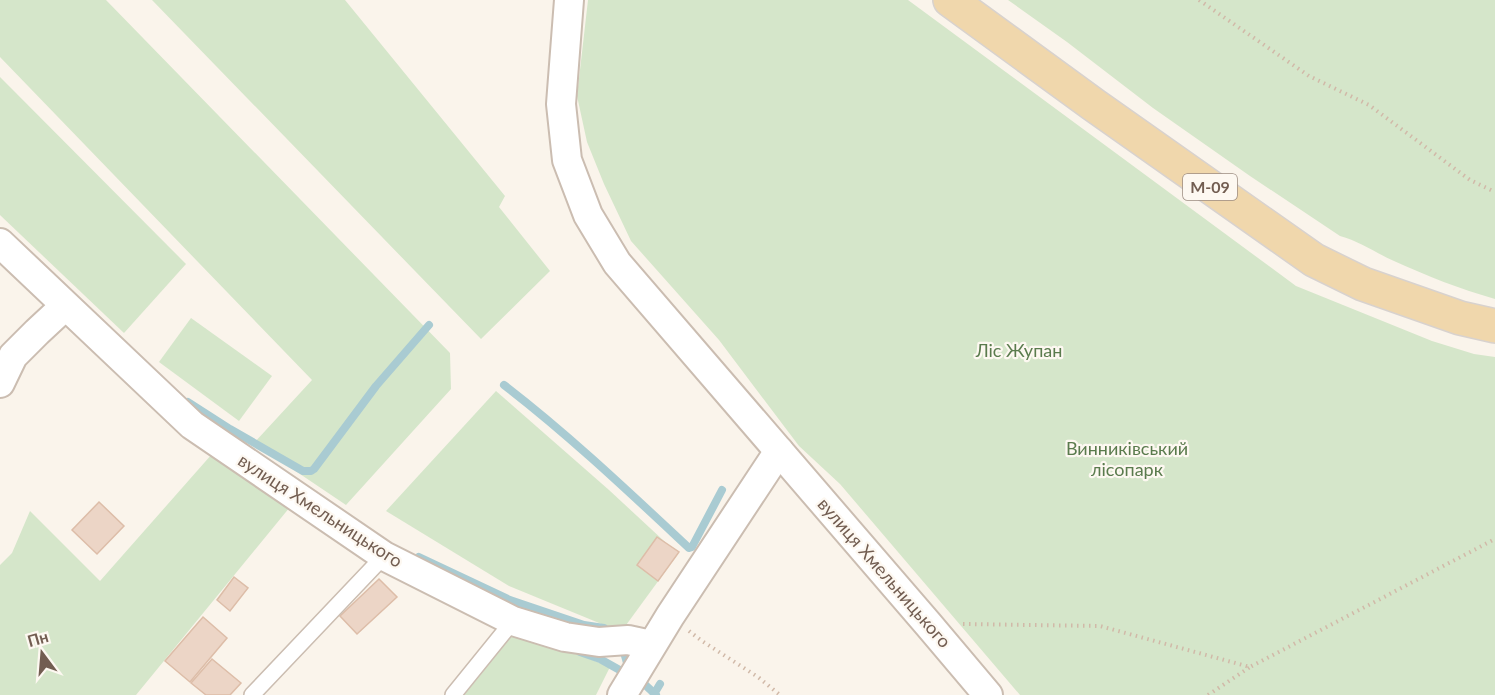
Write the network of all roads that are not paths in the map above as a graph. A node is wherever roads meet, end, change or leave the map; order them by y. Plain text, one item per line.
1 (569, 0) edge
2 (950, 0) edge
3 (0, 243) edge
4 (65, 306) junction
5 (1495, 326) edge
6 (0, 383) edge
7 (779, 451) junction
8 (384, 556) junction
9 (513, 621) junction
10 (651, 645) junction
11 (252, 695) edge
12 (453, 695) edge
13 (622, 695) edge
14 (988, 695) edge

1 - 7 street, вулиця Хмельницького
2 - 5 main road, М-09
3 - 4 street, вулиця Хмельницького
4 - 6 street
4 - 8 street, вулиця Хмельницького
7 - 10 street
7 - 14 street, вулиця Хмельницького
8 - 9 street, вулиця Хмельницького
8 - 11 lane
9 - 10 street, вулиця Хмельницького
9 - 12 lane
10 - 13 street

